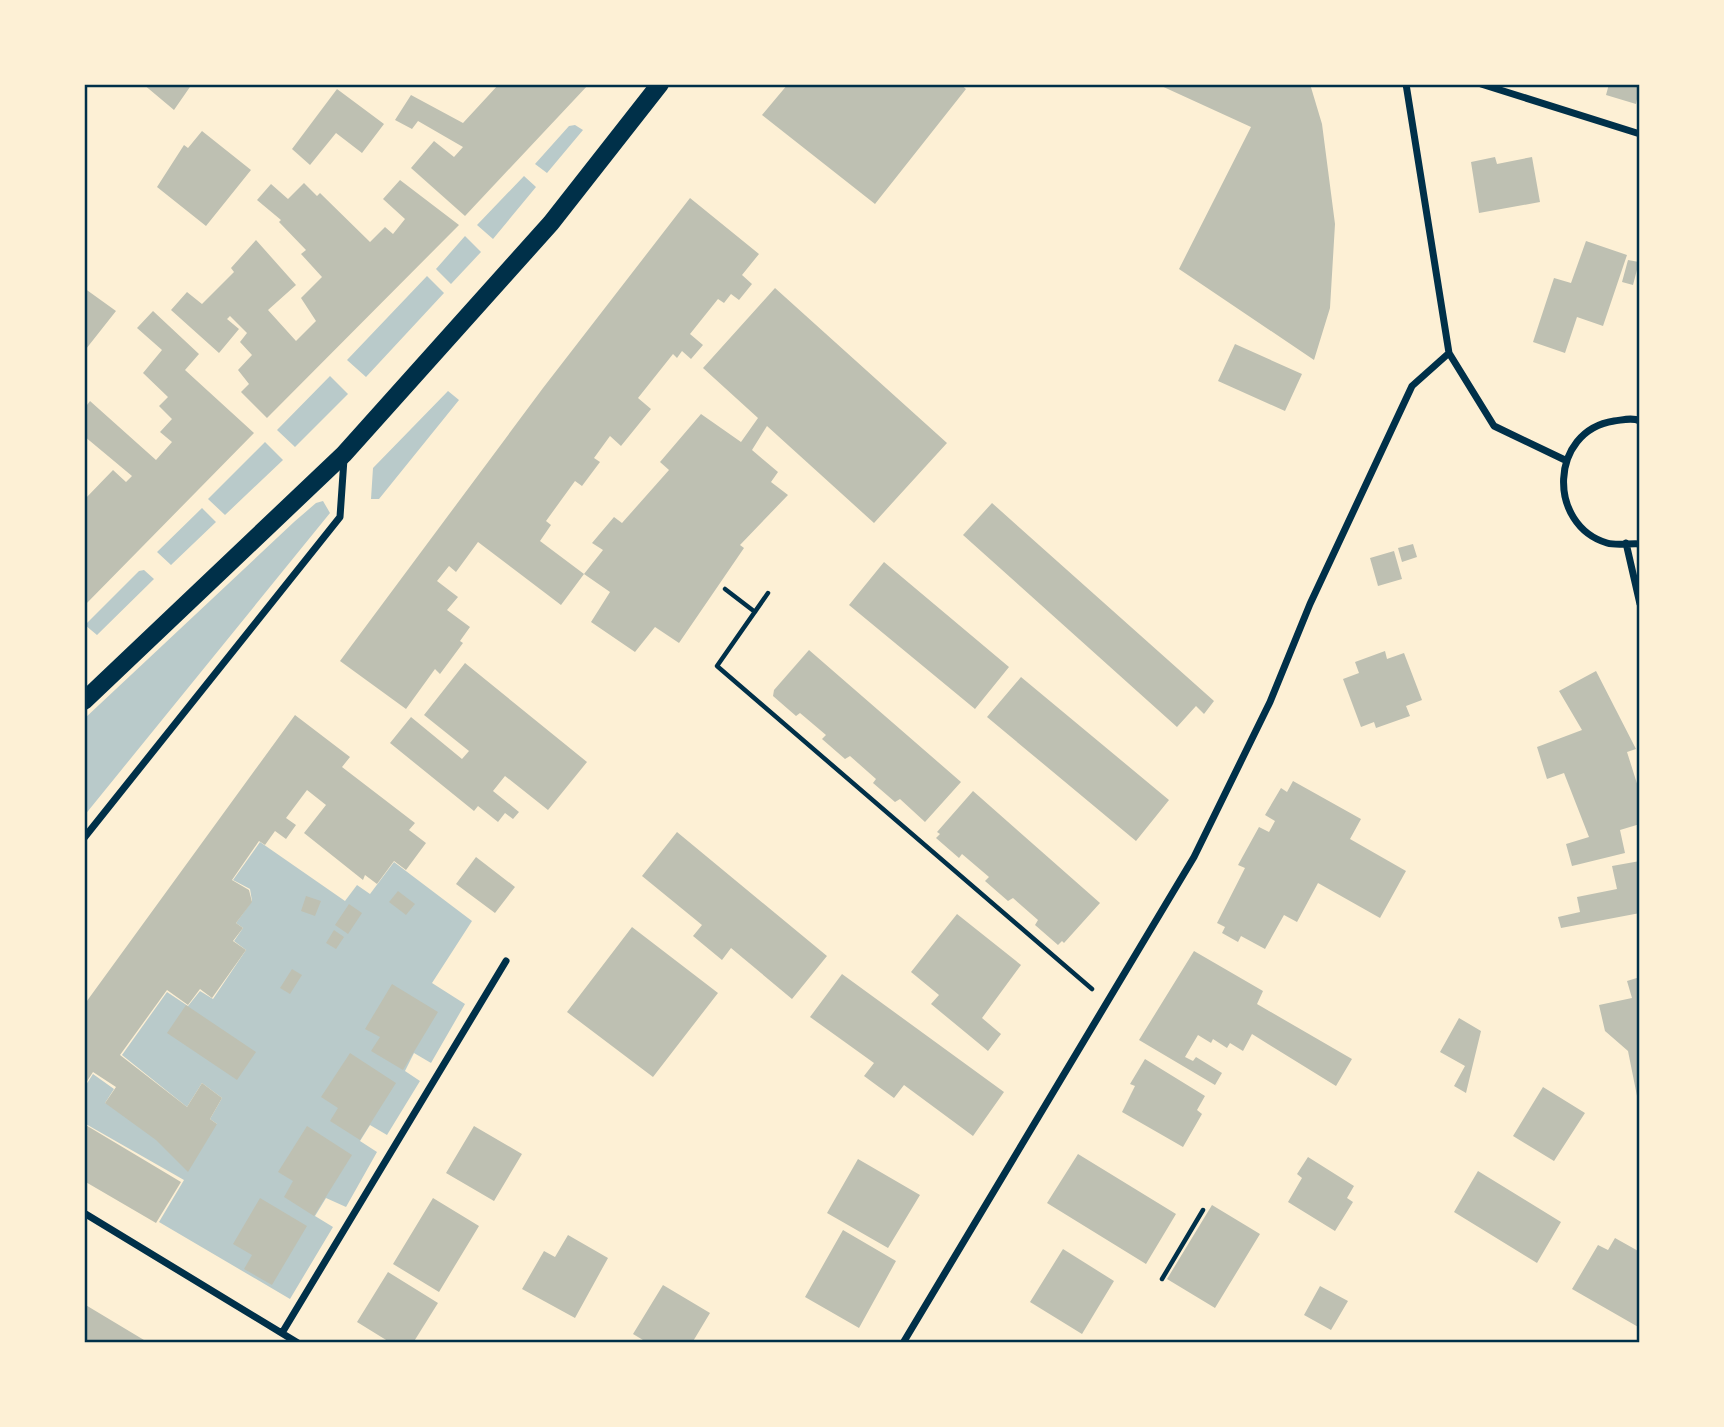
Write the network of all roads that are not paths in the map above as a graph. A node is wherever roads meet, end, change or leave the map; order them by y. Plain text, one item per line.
1 (660, 84) edge
2 (1406, 84) edge
3 (1481, 84) edge
4 (1640, 134) edge
5 (1449, 354) junction
6 (1640, 421) edge
7 (344, 454) junction
8 (1565, 460) junction
9 (1626, 543) junction
10 (1640, 544) edge
11 (1640, 604) edge
12 (84, 701) edge
13 (84, 838) edge
14 (506, 961) dead end
15 (84, 1213) edge
16 (282, 1333) junction
17 (298, 1343) edge
18 (903, 1343) edge

1 - 7 main road
2 - 5 street
3 - 4 street
5 - 8 street
5 - 18 street
6 - 8 street
7 - 12 main road
7 - 13 street
8 - 9 street
9 - 10 street
9 - 11 street
14 - 16 street
15 - 16 street
16 - 17 street

